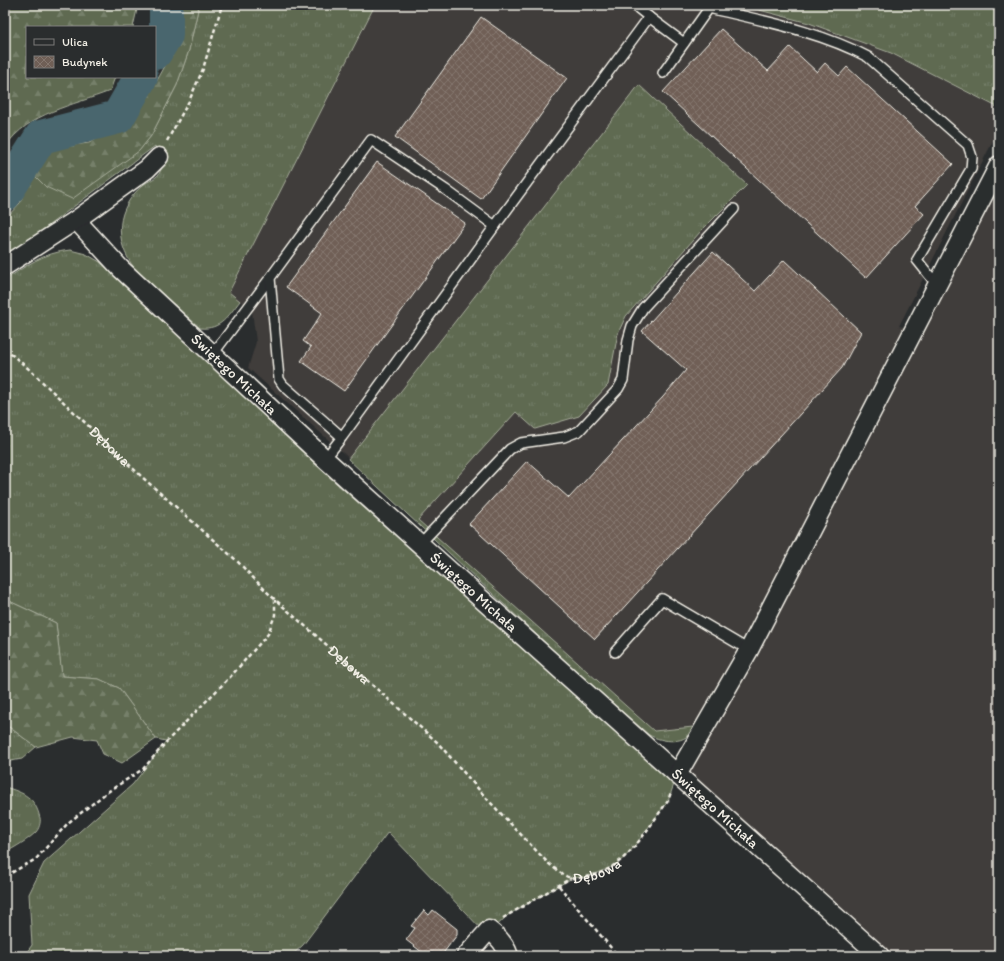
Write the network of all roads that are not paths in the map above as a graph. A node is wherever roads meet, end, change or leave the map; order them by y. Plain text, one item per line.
1 (634, 5) edge
2 (650, 17) junction
3 (684, 43) junction
4 (663, 73) dead end
5 (159, 157) road end
6 (999, 165) edge
7 (734, 208) dead end
8 (76, 220) junction
9 (495, 226) junction
10 (5, 266) edge
11 (270, 278) junction
12 (937, 285) junction
13 (212, 354) junction
14 (342, 437) junction
15 (326, 459) junction
16 (420, 544) junction
17 (749, 650) junction
18 (615, 652) dead end
19 (677, 775) junction
20 (466, 956) edge
21 (509, 956) edge
22 (880, 956) edge

1 - 2 lane
2 - 3 lane
2 - 9 lane
3 - 4 lane
3 - 12 lane
5 - 8 street
6 - 12 street
7 - 16 lane
8 - 10 street
8 - 13 street, Świętego Michała
9 - 11 lane
9 - 14 lane
11 - 13 lane
11 - 14 lane
12 - 17 street
13 - 15 street, Świętego Michała
14 - 15 lane
15 - 16 street, Świętego Michała
16 - 19 street, Świętego Michała
17 - 18 lane
17 - 19 street
19 - 22 street, Świętego Michała
20 - 21 street

